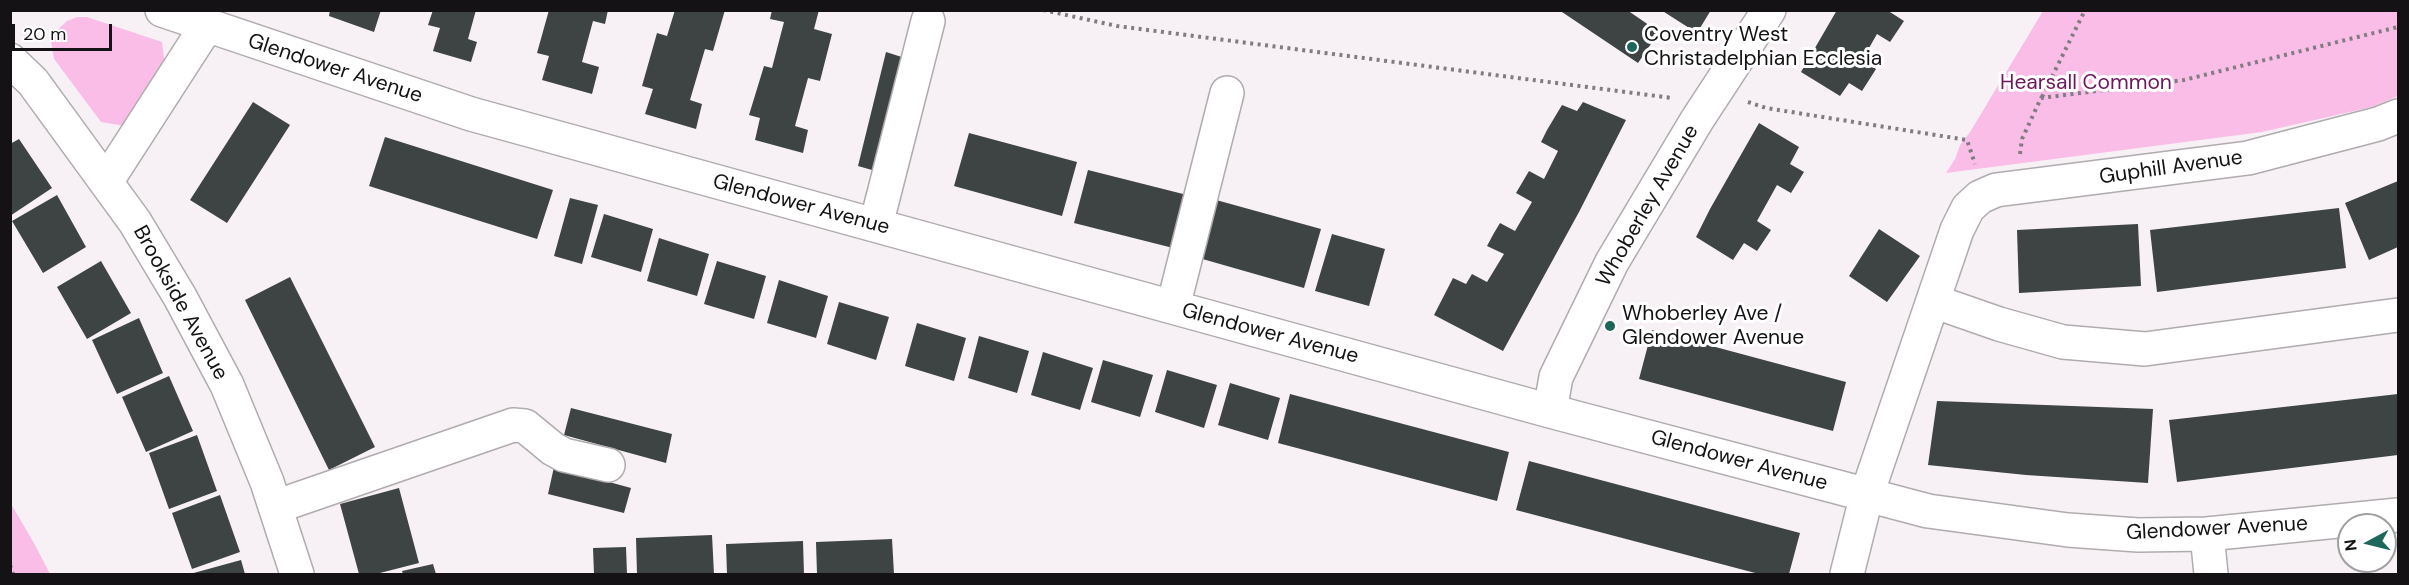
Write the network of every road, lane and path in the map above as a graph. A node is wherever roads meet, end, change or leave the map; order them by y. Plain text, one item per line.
1 (162, 10) edge
2 (1043, 10) edge
3 (1768, 10) edge
4 (2085, 10) edge
5 (928, 21) dead end
6 (206, 27) junction
7 (2398, 27) edge
8 (10, 60) edge
9 (1716, 90) junction
10 (1227, 93) dead end
11 (2042, 98) junction
12 (2398, 116) edge
13 (1697, 120) junction
14 (106, 182) junction
15 (2017, 188) junction
16 (1980, 197) junction
17 (876, 225) junction
18 (1933, 302) junction
19 (1173, 307) junction
20 (2398, 315) edge
21 (1550, 411) junction
22 (608, 465) dead end
23 (1867, 494) junction
24 (275, 507) junction
25 (2398, 515) edge
26 (2207, 534) junction
27 (10, 565) edge
28 (14, 574) edge
29 (297, 574) edge
30 (1847, 574) edge
31 (2211, 574) edge

1 - 6 street, Glendower Avenue
2 - 13 path
3 - 9 street, Whoberley Avenue
4 - 11 path
5 - 17 street
6 - 14 street
6 - 17 street, Glendower Avenue
7 - 11 path
8 - 14 street, Brookside Avenue
9 - 13 street, Whoberley Avenue
9 - 16 path
10 - 19 street
11 - 15 path
12 - 15 street, Guphill Avenue
13 - 21 street, Whoberley Avenue
14 - 24 street, Brookside Avenue
15 - 16 street, Guphill Avenue
16 - 18 street
17 - 19 street, Glendower Avenue
18 - 20 street
18 - 23 street
19 - 21 street, Glendower Avenue
21 - 23 street, Glendower Avenue
22 - 24 street
23 - 26 street, Glendower Avenue
23 - 30 street
24 - 29 street, Brookside Avenue
25 - 26 street, Glendower Avenue
26 - 31 street
27 - 28 path

